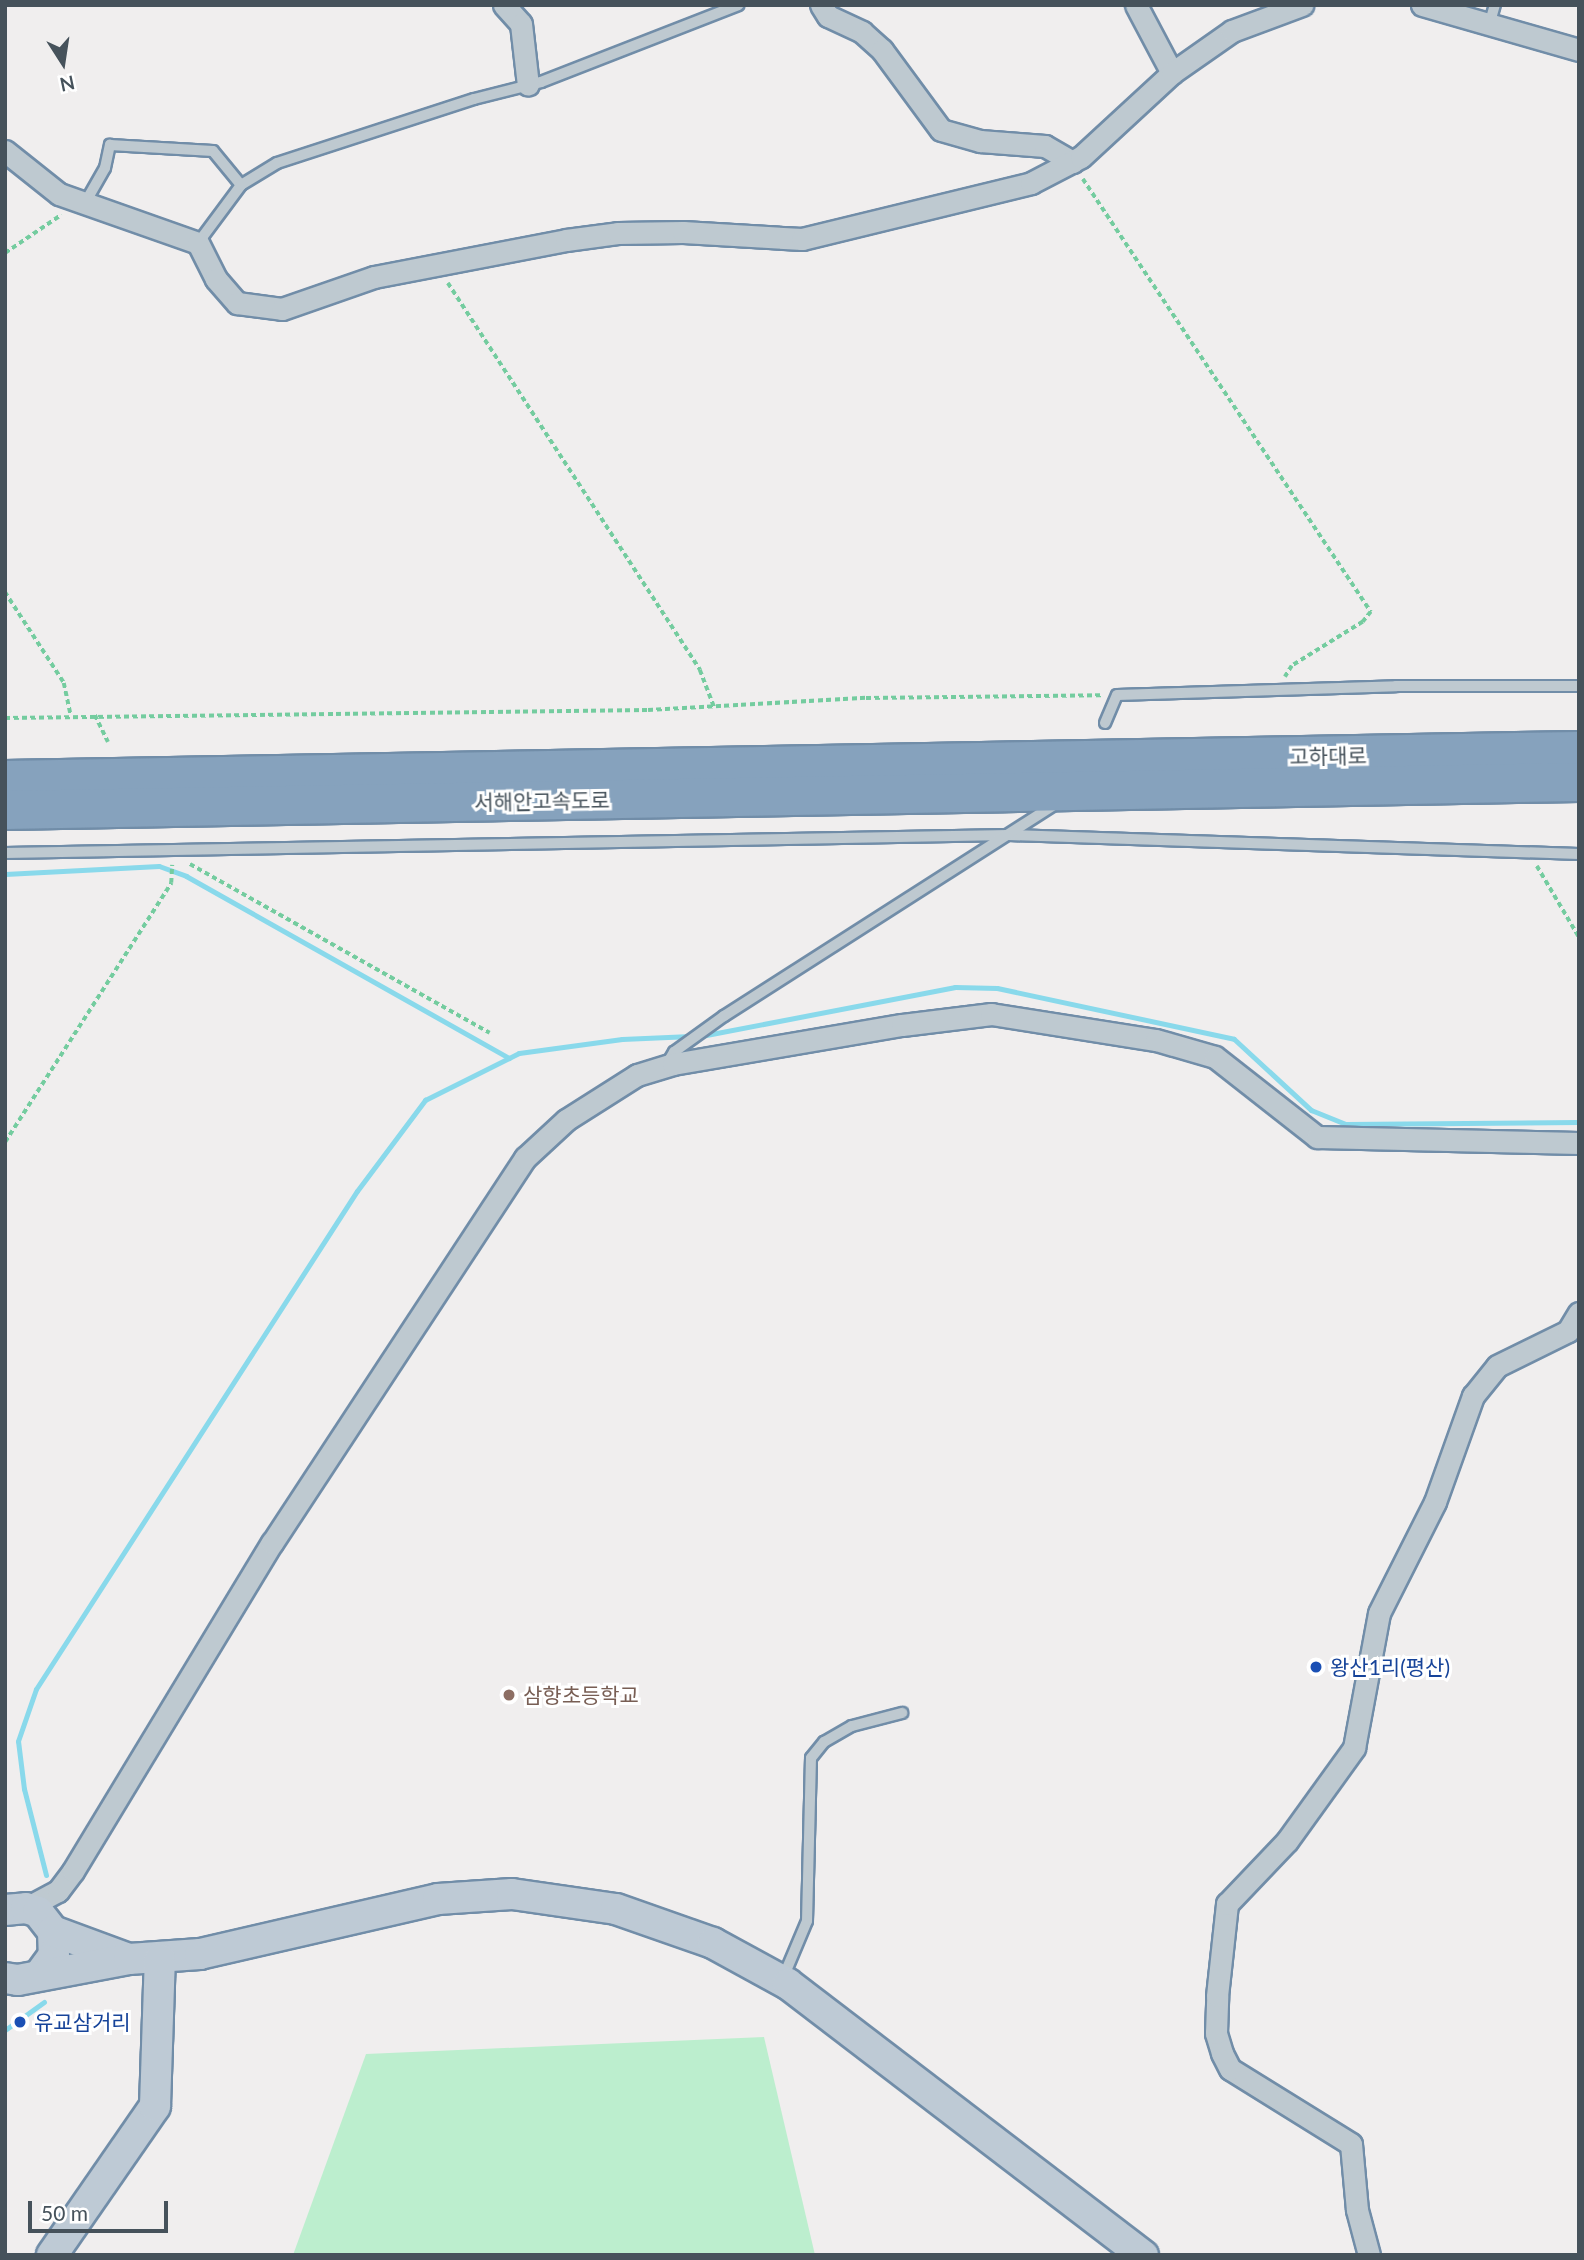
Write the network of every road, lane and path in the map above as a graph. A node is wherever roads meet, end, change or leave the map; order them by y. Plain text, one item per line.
1 (504, 5) edge
2 (739, 5) edge
3 (821, 5) edge
4 (1136, 5) edge
5 (1302, 5) edge
6 (1422, 5) edge
7 (1492, 14) edge
8 (1579, 50) edge
9 (1172, 73) junction
10 (528, 85) junction
11 (5, 151) edge
12 (1073, 162) junction
13 (241, 185) junction
14 (82, 202) junction
15 (198, 243) junction
16 (5, 253) edge
17 (438, 266) junction
18 (5, 592) edge
19 (1579, 686) edge
20 (1277, 691) junction
21 (1117, 695) junction
22 (714, 707) junction
23 (71, 715) junction
24 (95, 715) junction
25 (5, 718) edge
26 (1105, 723) dead end
27 (1579, 730) edge
28 (108, 742) dead end
29 (1579, 751) edge
30 (5, 780) edge
31 (1579, 782) edge
32 (1073, 783) junction
33 (1579, 799) edge
34 (5, 810) edge
35 (1009, 835) junction
36 (168, 849) junction
37 (1531, 852) junction
38 (5, 853) edge
39 (1579, 854) edge
40 (1579, 937) edge
41 (490, 1033) dead end
42 (666, 1066) junction
43 (5, 1142) edge
44 (1579, 1143) edge
45 (1579, 1312) edge
46 (902, 1713) dead end
47 (73, 1871) junction
48 (16, 1909) edge
49 (53, 1931) junction
50 (129, 1959) junction
51 (160, 1959) junction
52 (20, 1980) edge
53 (781, 1981) junction
54 (52, 2255) edge
55 (1143, 2255) edge
56 (1369, 2255) edge

1 - 10 street
2 - 10 lane
3 - 12 street
4 - 9 street
5 - 9 street
6 - 7 street
7 - 8 street
9 - 12 street
10 - 13 lane
11 - 14 street
12 - 17 street
12 - 20 path
13 - 14 lane
13 - 15 lane
14 - 15 street
14 - 16 path
15 - 17 street
17 - 22 path
18 - 23 path
19 - 20 lane
20 - 21 lane
21 - 22 path
21 - 26 lane
22 - 24 path
23 - 24 path
23 - 25 path
24 - 28 path
27 - 32 highway
29 - 32 highway, 고하대로
30 - 32 highway, 서해안고속도로
31 - 32 highway, 고하대로
32 - 33 highway
32 - 34 highway, 서해안고속도로
32 - 35 lane
35 - 36 lane
35 - 37 lane
35 - 42 lane
36 - 38 lane
36 - 41 path
36 - 43 path
37 - 39 lane
37 - 40 path
42 - 44 street
42 - 47 street
45 - 56 street
46 - 53 lane
47 - 48 street
47 - 49 street
48 - 49 main road
49 - 50 main road
49 - 52 main road
50 - 51 main road
50 - 52 main road
51 - 53 main road
51 - 54 main road
53 - 55 main road

